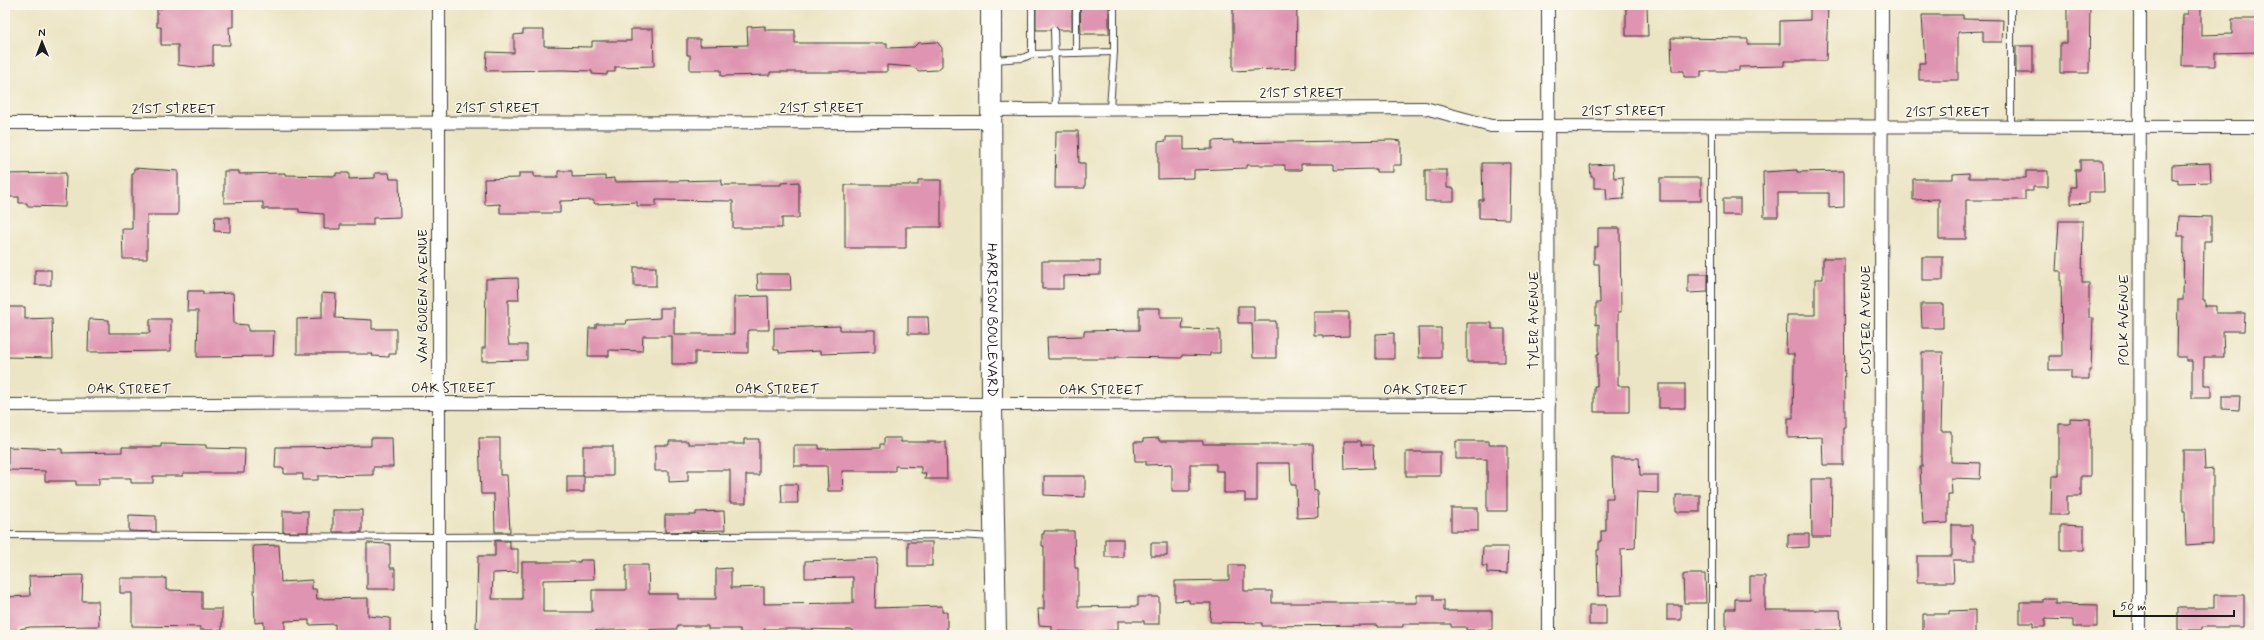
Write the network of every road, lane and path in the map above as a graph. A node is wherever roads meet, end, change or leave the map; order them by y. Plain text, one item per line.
1 (439, 5) edge
2 (991, 5) edge
3 (1032, 5) edge
4 (1076, 5) edge
5 (1114, 5) edge
6 (1548, 5) edge
7 (1882, 5) edge
8 (2011, 5) edge
9 (2140, 5) edge
10 (1054, 30) dead end
11 (1114, 52) junction
12 (1076, 53) junction
13 (1032, 54) junction
14 (1054, 54) junction
15 (991, 60) junction
16 (1056, 108) junction
17 (1110, 108) junction
18 (991, 116) junction
19 (5, 123) edge
20 (438, 123) junction
21 (1548, 126) junction
22 (1712, 126) junction
23 (1881, 126) junction
24 (2140, 126) junction
25 (2011, 127) junction
26 (2259, 127) edge
27 (438, 403) junction
28 (5, 405) edge
29 (992, 405) junction
30 (1549, 405) junction
31 (5, 535) edge
32 (438, 537) junction
33 (994, 537) junction
34 (439, 635) edge
35 (996, 635) edge
36 (1549, 635) edge
37 (1712, 635) edge
38 (1880, 635) edge
39 (2139, 635) edge

1 - 20 street, VAN BUREN AVENUE
2 - 15 main road, HARRISON BOULEVARD
3 - 13 lane
4 - 12 lane
5 - 11 lane
6 - 21 street, TYLER AVENUE
7 - 23 street, CUSTER AVENUE
8 - 25 lane
9 - 24 street, POLK AVENUE
10 - 14 lane
11 - 12 lane
11 - 17 lane
12 - 14 lane
13 - 14 lane
13 - 15 lane
14 - 16 lane
15 - 18 main road, HARRISON BOULEVARD
16 - 17 street, 21ST STREET
16 - 18 street, 21ST STREET
17 - 21 street, 21ST STREET
18 - 20 street, 21ST STREET
18 - 29 main road, HARRISON BOULEVARD
19 - 20 street, 21ST STREET
20 - 27 street, VAN BUREN AVENUE
21 - 22 street, 21ST STREET
21 - 30 street, TYLER AVENUE
22 - 23 street, 21ST STREET
22 - 37 lane
23 - 25 street, 21ST STREET
23 - 38 street, CUSTER AVENUE
24 - 25 street, 21ST STREET
24 - 26 street, 21ST STREET
24 - 39 street, POLK AVENUE
27 - 28 street, OAK STREET
27 - 29 street, OAK STREET
27 - 32 street, VAN BUREN AVENUE
29 - 30 street, OAK STREET
29 - 33 main road, HARRISON BOULEVARD
30 - 36 street, TYLER AVENUE
31 - 32 lane
32 - 33 lane
32 - 34 street, VAN BUREN AVENUE
33 - 35 main road, HARRISON BOULEVARD

